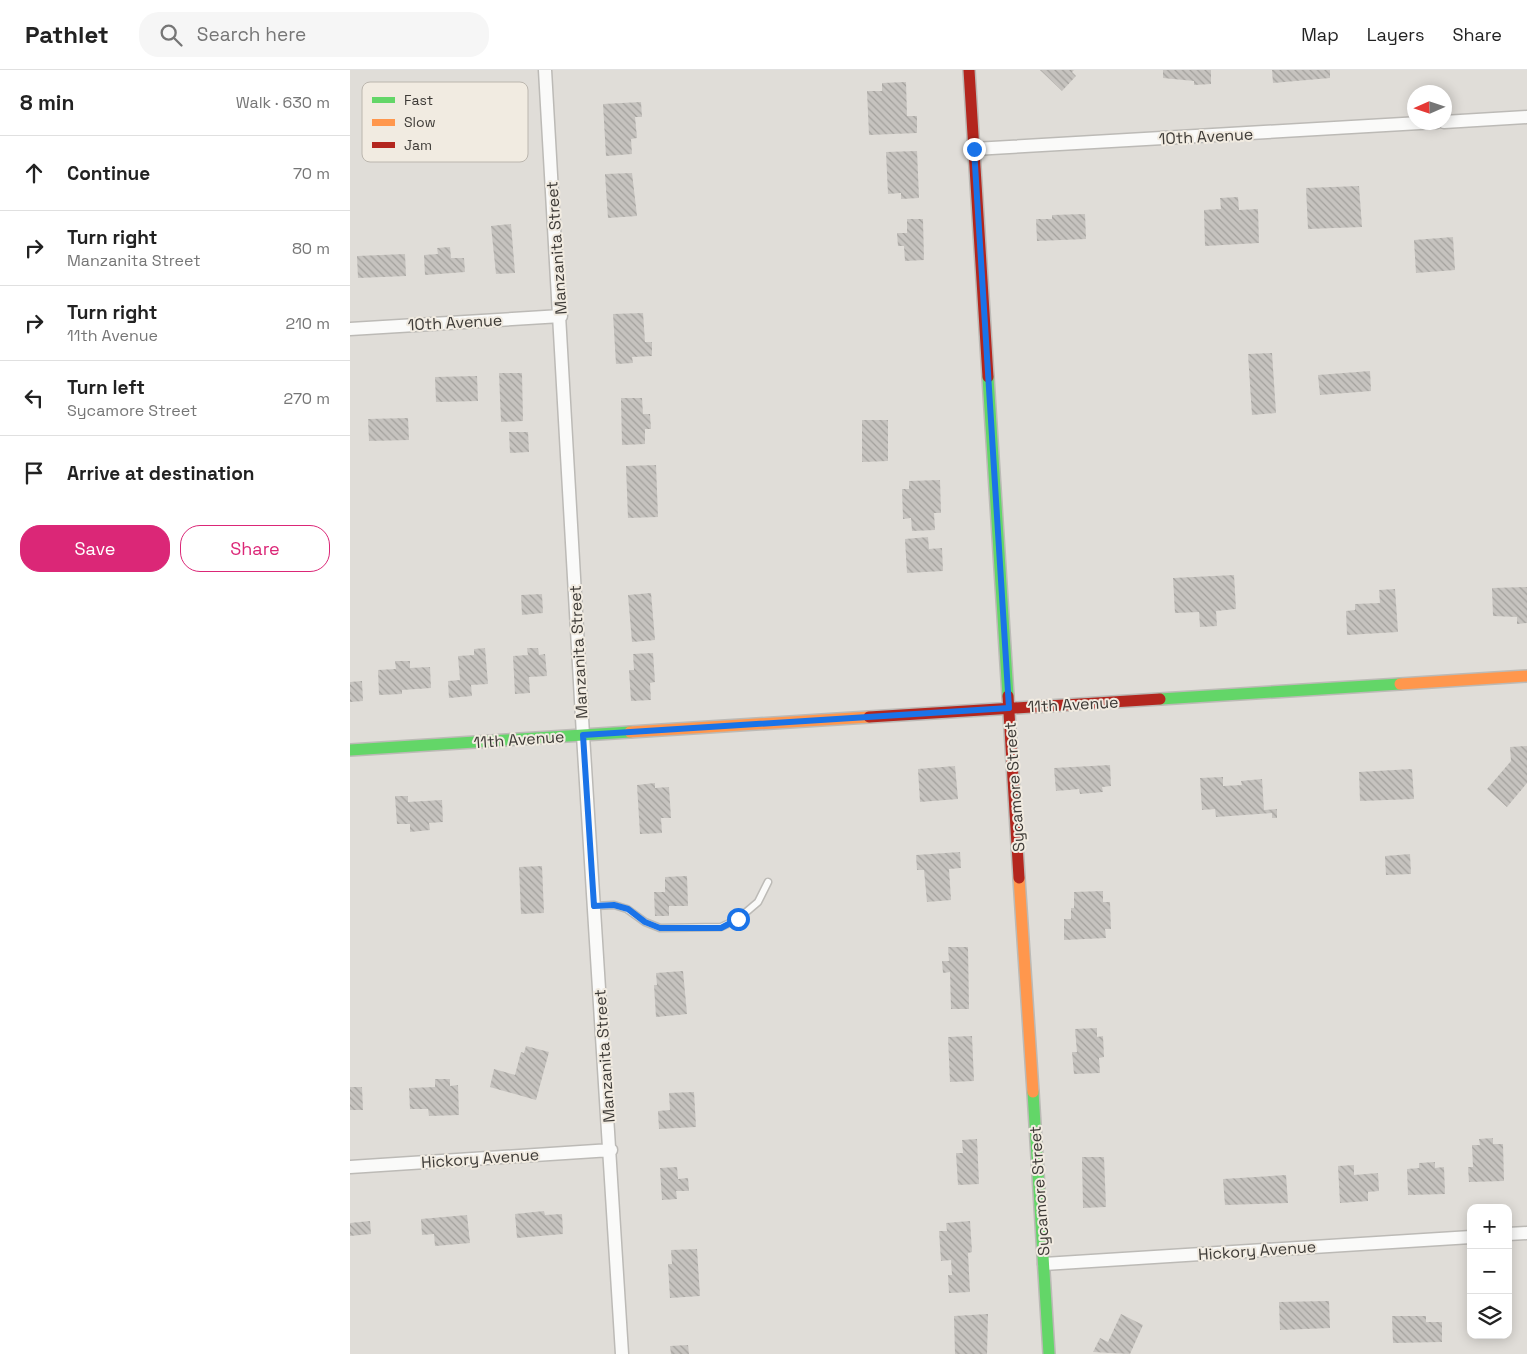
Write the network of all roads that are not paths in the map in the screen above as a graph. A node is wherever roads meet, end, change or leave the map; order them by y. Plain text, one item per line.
1 (546, 70) edge
2 (969, 70) edge
3 (1527, 117) edge
4 (1452, 122) edge
5 (1407, 124) edge
6 (974, 149) junction
7 (561, 316) junction
8 (350, 329) edge
9 (1527, 676) edge
10 (1009, 708) junction
11 (583, 735) junction
12 (350, 750) edge
13 (768, 882) dead end
14 (594, 906) junction
15 (611, 1150) junction
16 (350, 1167) edge
17 (1527, 1233) edge
18 (1512, 1234) edge
19 (1467, 1236) edge
20 (1044, 1264) junction
21 (622, 1354) edge
22 (1049, 1354) edge

1 - 7 street, Manzanita Street
2 - 6 street, Sycamore Street
3 - 4 street
5 - 6 street, 10th Avenue
6 - 10 street, Sycamore Street
7 - 8 street, 10th Avenue
7 - 11 street, Manzanita Street
9 - 10 street, 11th Avenue
10 - 11 street, 11th Avenue
10 - 20 street, Sycamore Street
11 - 12 street, 11th Avenue
11 - 14 street, Manzanita Street
13 - 14 lane
14 - 15 street, Manzanita Street
15 - 16 street, Hickory Avenue
15 - 21 street, Manzanita Street
17 - 18 street
19 - 20 street, Hickory Avenue
20 - 22 street, Sycamore Street

